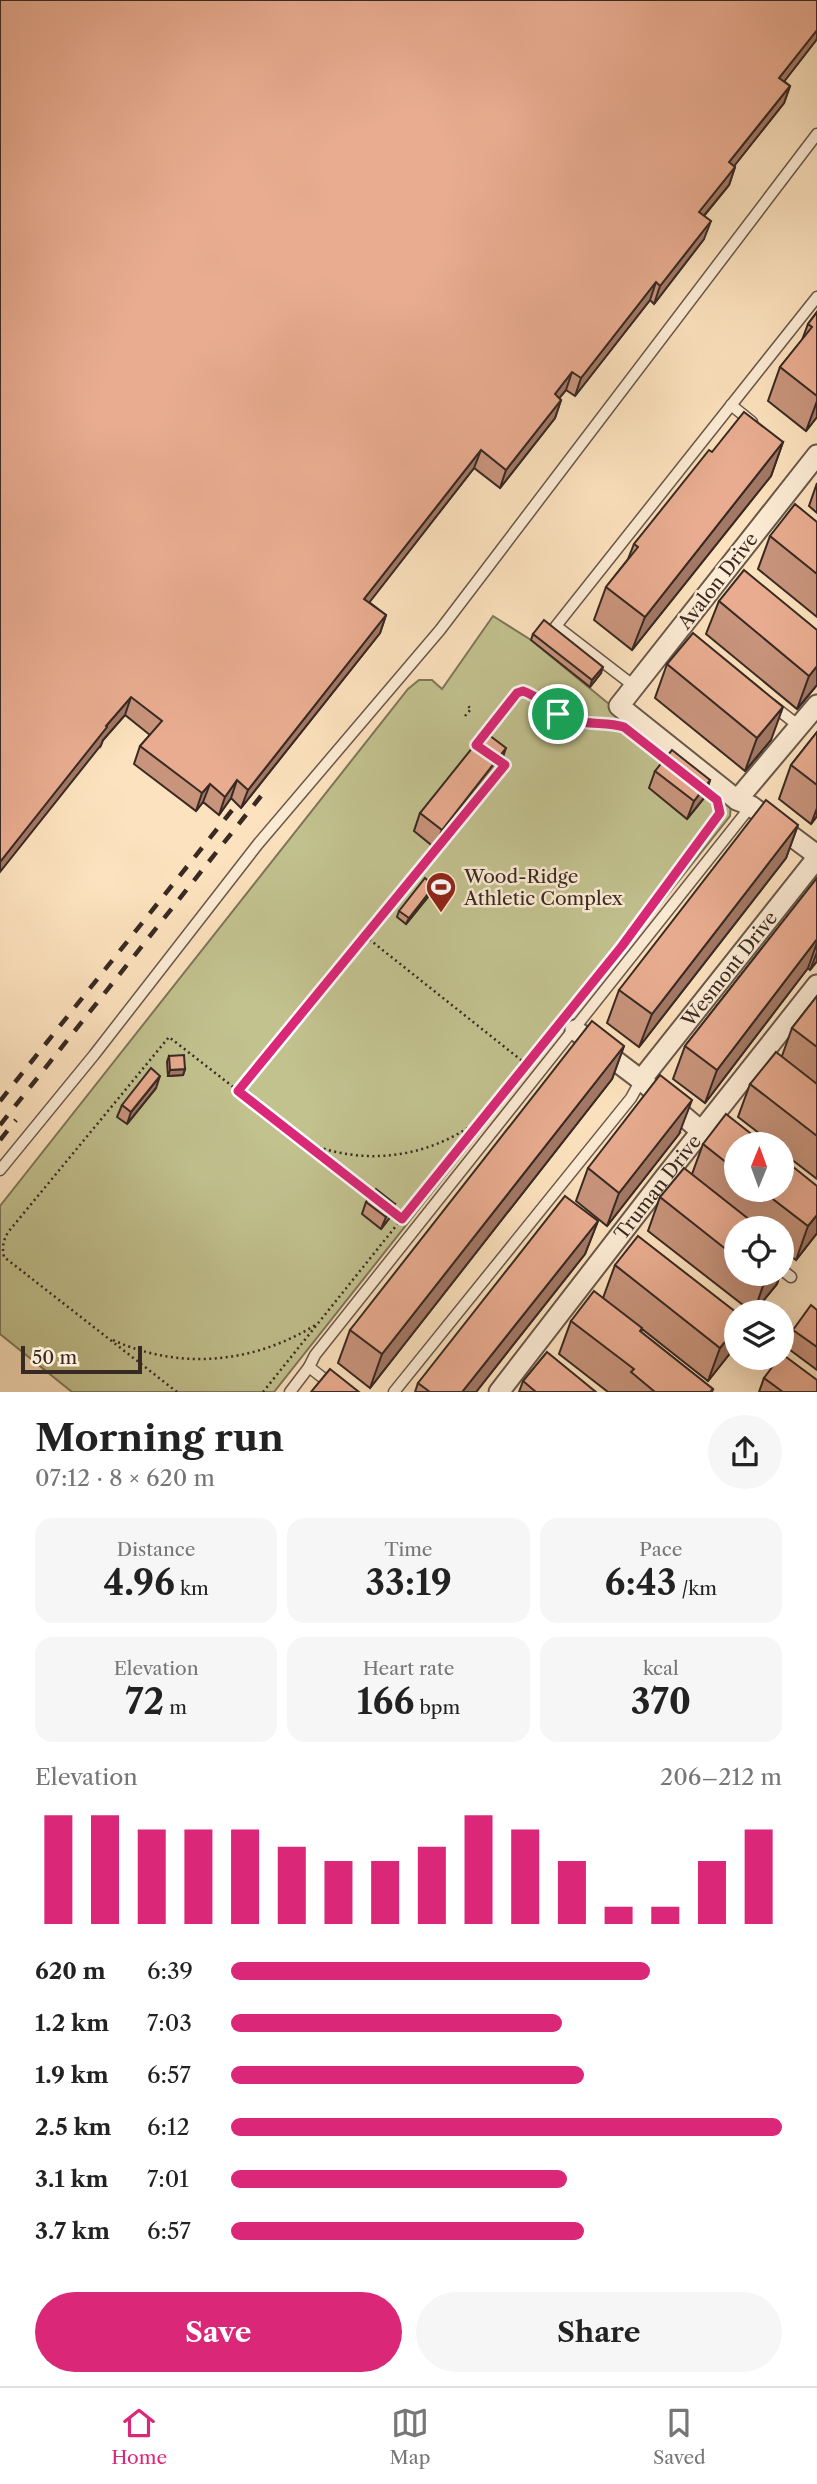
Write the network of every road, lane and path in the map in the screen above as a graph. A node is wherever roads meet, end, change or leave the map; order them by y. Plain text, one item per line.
1 (817, 134) edge
2 (817, 297) edge
3 (731, 405) junction
4 (763, 431) edge
5 (817, 455) edge
6 (634, 686) junction
7 (765, 701) edge
8 (467, 704) dead end
9 (817, 705) edge
10 (618, 715) junction
11 (465, 716) dead end
12 (799, 726) junction
13 (481, 738) edge
14 (495, 758) edge
15 (736, 803) junction
16 (817, 857) edge
17 (365, 936) junction
18 (817, 985) edge
19 (565, 1023) junction
20 (526, 1064) junction
21 (640, 1080) junction
22 (238, 1091) junction
23 (481, 1119) junction
24 (701, 1131) junction
25 (299, 1139) junction
26 (0, 1170) edge
27 (371, 1195) edge
28 (382, 1203) edge
29 (402, 1219) junction
30 (320, 1322) junction
31 (107, 1338) junction
32 (309, 1367) junction
33 (177, 1392) edge
34 (263, 1392) edge
35 (289, 1392) edge
36 (341, 1392) edge
37 (394, 1392) edge
38 (499, 1392) edge

1 - 26 lane
2 - 3 lane
3 - 4 lane
3 - 6 lane
5 - 6 street, Avalon Drive
6 - 10 street, Avalon Drive
7 - 12 lane
8 - 11 path
9 - 12 street
10 - 13 path
10 - 15 street
12 - 15 street
14 - 17 path
15 - 16 street
15 - 19 lane
15 - 19 path
16 - 21 street, Wesmont Drive
17 - 20 path
17 - 22 path
18 - 24 street, Truman Drive
19 - 20 path
19 - 21 street
19 - 32 lane
20 - 23 path
21 - 24 street
21 - 37 lane
22 - 25 path
22 - 31 path
23 - 25 path
23 - 29 path
24 - 38 street, Truman Drive
25 - 27 path
28 - 29 path
29 - 30 path
30 - 31 path
30 - 34 path
31 - 33 path
32 - 35 lane
32 - 36 lane

